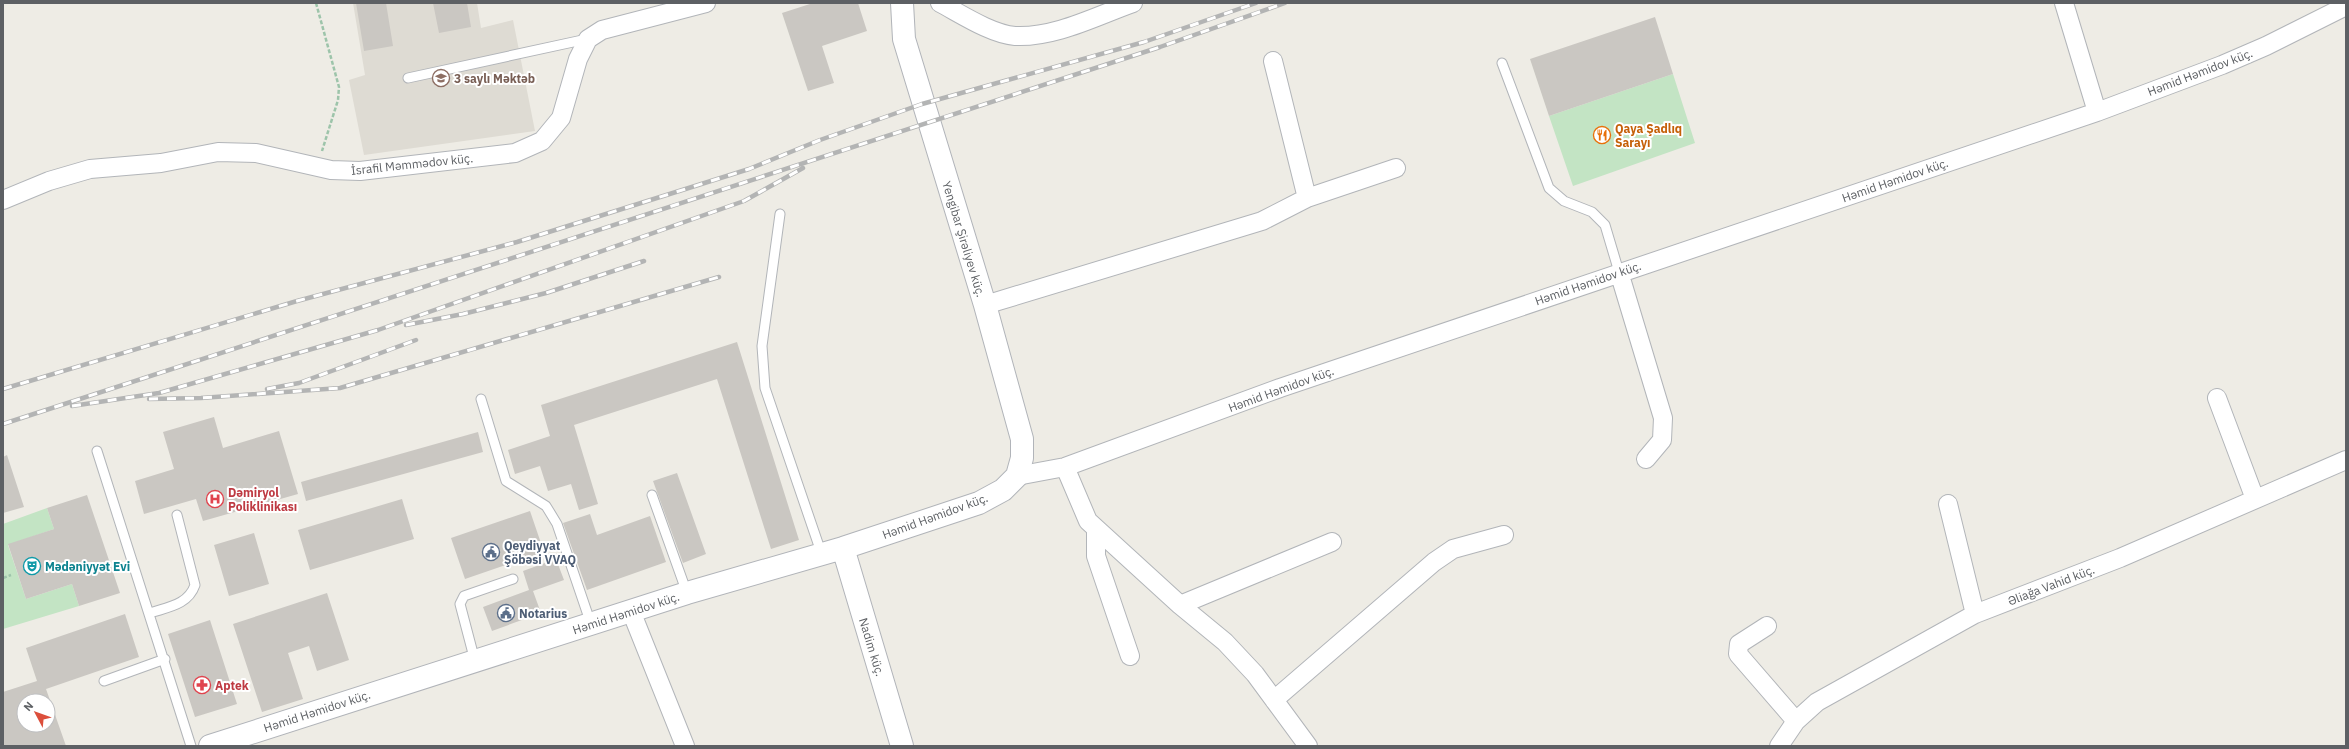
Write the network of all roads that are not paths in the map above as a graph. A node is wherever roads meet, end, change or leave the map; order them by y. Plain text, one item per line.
1 (706, 3) edge
2 (902, 3) edge
3 (940, 3) edge
4 (1132, 3) edge
5 (2064, 3) edge
6 (2346, 6) edge
7 (588, 39) junction
8 (1273, 61) dead end
9 (1502, 63) dead end
10 (408, 78) dead end
11 (2097, 112) junction
12 (1396, 168) dead end
13 (1307, 198) junction
14 (3, 200) edge
15 (780, 214) dead end
16 (1619, 272) junction
17 (985, 306) junction
18 (2217, 398) dead end
19 (481, 399) dead end
20 (97, 451) dead end
21 (1646, 460) dead end
22 (2346, 460) edge
23 (1065, 467) junction
24 (1017, 476) junction
25 (652, 495) dead end
26 (2255, 499) junction
27 (1948, 504) dead end
28 (177, 515) dead end
29 (1096, 529) junction
30 (1504, 535) dead end
31 (1332, 542) dead end
32 (843, 548) junction
33 (822, 555) junction
34 (513, 579) dead end
35 (687, 593) junction
36 (1180, 605) junction
37 (631, 611) junction
38 (150, 613) junction
39 (1975, 614) junction
40 (590, 624) junction
41 (1767, 626) dead end
42 (1130, 656) dead end
43 (165, 659) junction
44 (475, 661) junction
45 (104, 681) dead end
46 (1274, 700) junction
47 (1796, 721) junction
48 (260, 738) edge
49 (191, 746) edge
50 (210, 746) edge
51 (685, 746) edge
52 (902, 746) edge
53 (1308, 746) edge
54 (1779, 746) edge

1 - 7 street
2 - 17 street, Yengibar Şirəliyev küç.
3 - 4 street
5 - 11 street
6 - 11 street, Həmid Həmidov küç.
7 - 10 lane
7 - 14 street, İsrafil Məmmədov küç.
8 - 13 street
9 - 16 lane
11 - 16 street, Həmid Həmidov küç.
12 - 13 street
13 - 17 street
15 - 33 lane
16 - 21 street
16 - 23 street, Həmid Həmidov küç.
17 - 24 street, Yengibar Şirəliyev küç.
18 - 26 street
19 - 40 lane
20 - 38 lane
22 - 26 street, Əliağa Vahid küç.
23 - 24 street, Həmid Həmidov küç.
23 - 29 street
24 - 32 street, Həmid Həmidov küç.
25 - 35 lane
26 - 39 street, Əliağa Vahid küç.
27 - 39 street
28 - 38 lane
29 - 36 street
29 - 42 street
30 - 46 street
31 - 36 street
32 - 33 street, Həmid Həmidov küç.
32 - 52 street, Nadim küç.
33 - 35 street, Həmid Həmidov küç.
34 - 44 lane
35 - 37 street, Həmid Həmidov küç.
36 - 46 street
37 - 40 street, Həmid Həmidov küç.
37 - 51 street
38 - 43 lane
39 - 47 street, Əliağa Vahid küç.
40 - 44 street, Həmid Həmidov küç.
41 - 47 street
43 - 45 lane
43 - 49 lane
44 - 48 street, Həmid Həmidov küç.
46 - 53 street
47 - 54 street, Əliağa Vahid küç.
48 - 50 street, Həmid Həmidov küç.

